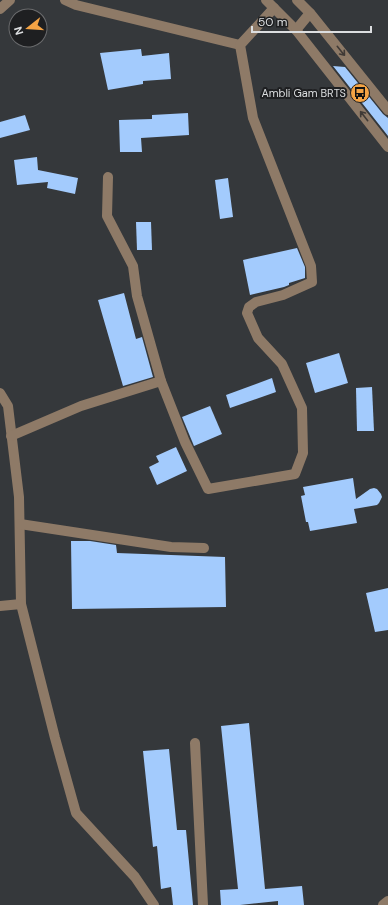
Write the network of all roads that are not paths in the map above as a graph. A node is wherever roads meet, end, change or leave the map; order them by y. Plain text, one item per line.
1 (10, 0) edge
2 (65, 0) edge
3 (266, 0) edge
4 (298, 0) edge
5 (274, 8) junction
6 (0, 9) edge
7 (310, 13) junction
8 (296, 30) junction
9 (240, 45) junction
10 (388, 110) edge
11 (388, 147) edge
12 (108, 177) dead end
13 (161, 381) junction
14 (0, 393) edge
15 (11, 436) junction
16 (20, 524) junction
17 (204, 548) dead end
18 (21, 604) junction
19 (0, 606) edge
20 (195, 743) dead end
21 (388, 901) edge
22 (154, 905) edge
23 (203, 905) edge
24 (383, 905) edge

1 - 6 street
2 - 9 street
3 - 5 street
4 - 7 street
5 - 8 street
5 - 9 street
7 - 8 street
7 -> 10 street
11 -> 8 street
9 - 13 street
12 - 13 street
13 - 15 street
14 - 15 street
15 - 16 street
16 - 17 street
16 - 18 street
18 - 19 street
18 - 22 street
20 - 23 street
21 - 24 street

